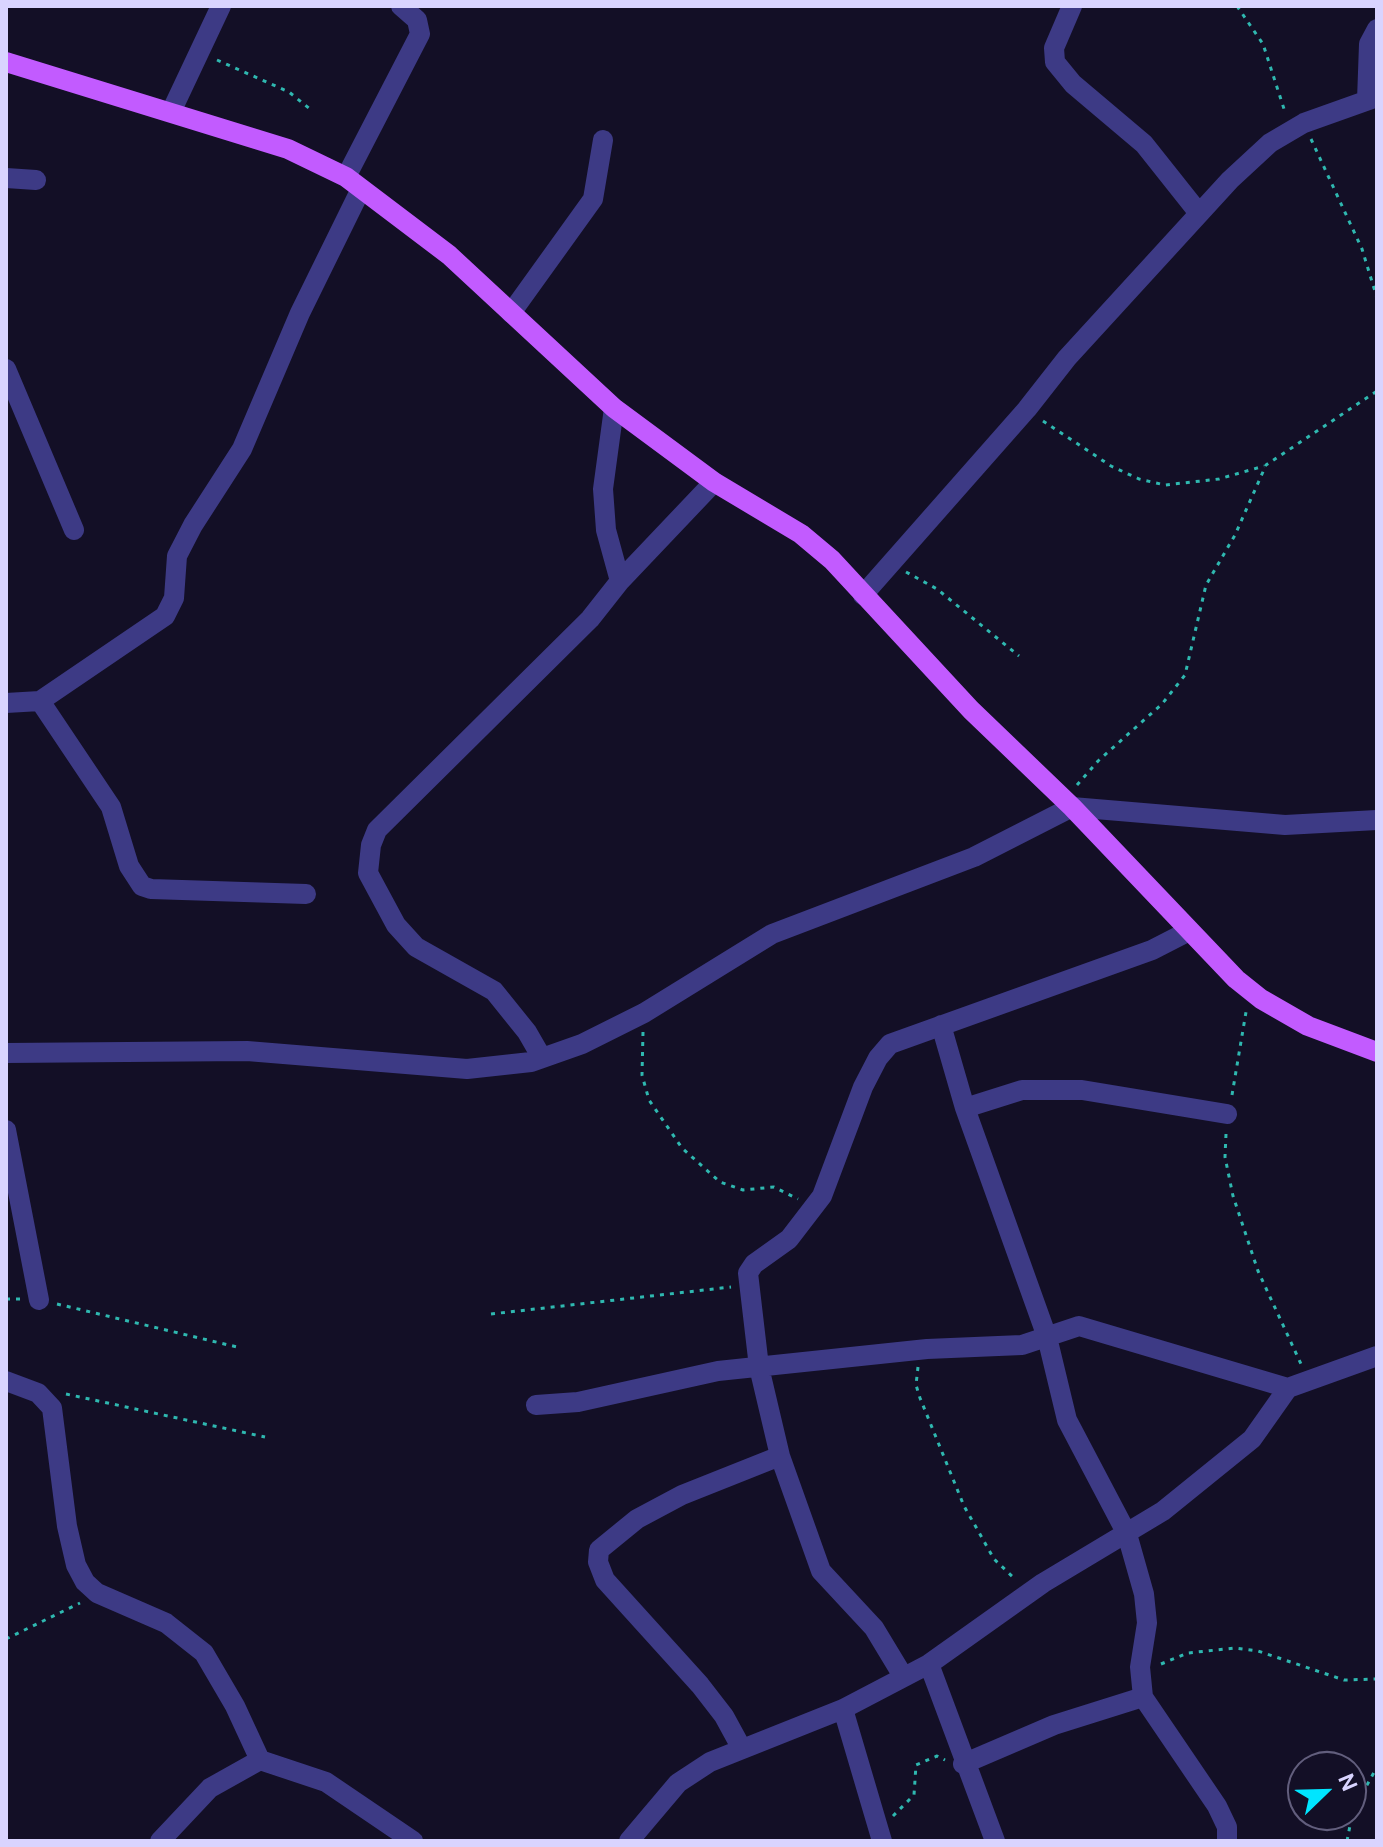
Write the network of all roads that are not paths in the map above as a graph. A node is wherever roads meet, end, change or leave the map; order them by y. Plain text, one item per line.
1 (221, 6) edge
2 (401, 6) edge
3 (1072, 6) edge
4 (1377, 29) edge
5 (6, 62) edge
6 (1372, 98) edge
7 (171, 112) junction
8 (603, 140) dead end
9 (6, 178) edge
10 (36, 180) dead end
11 (354, 183) junction
12 (1198, 212) junction
13 (511, 313) junction
14 (6, 369) edge
15 (614, 408) junction
16 (714, 482) junction
17 (74, 530) dead end
18 (620, 581) junction
19 (863, 595) junction
20 (40, 701) junction
21 (6, 703) edge
22 (1068, 804) junction
23 (1377, 820) edge
24 (306, 894) dead end
25 (1189, 931) junction
26 (941, 1025) junction
27 (1377, 1052) edge
28 (6, 1053) edge
29 (542, 1058) junction
30 (965, 1108) junction
31 (1227, 1114) road end
32 (6, 1130) edge
33 (39, 1300) road end
34 (1047, 1337) junction
35 (1377, 1356) edge
36 (759, 1367) junction
37 (6, 1381) edge
38 (1288, 1388) junction
39 (536, 1405) dead end
40 (780, 1456) junction
41 (1127, 1534) junction
42 (929, 1664) junction
43 (903, 1676) junction
44 (1143, 1697) junction
45 (843, 1709) junction
46 (742, 1749) junction
47 (260, 1760) junction
48 (963, 1764) junction
49 (880, 1835) edge
50 (160, 1841) edge
51 (413, 1841) edge
52 (629, 1841) edge
53 (995, 1841) edge
54 (1227, 1841) edge

1 - 7 street
2 - 11 street
3 - 12 street
4 - 6 street
5 - 7 main road
6 - 12 street
7 - 11 main road
8 - 13 street
9 - 10 street
11 - 13 main road
11 - 20 street
12 - 19 street
13 - 15 main road
14 - 17 street
15 - 16 main road
15 - 18 street
16 - 18 street
16 - 19 main road
18 - 29 street
19 - 22 main road
20 - 21 street
20 - 24 street
22 - 23 street
22 - 25 main road
22 - 29 street
25 - 26 street
25 - 27 main road
26 - 30 street
26 - 36 street
28 - 29 street
30 - 31 street
30 - 34 street
32 - 33 street
34 - 36 street
34 - 38 street
34 - 41 street
35 - 38 street
36 - 39 street
36 - 40 street
37 - 47 street
38 - 41 street
40 - 43 street
40 - 46 street
41 - 42 street
41 - 44 street
42 - 43 street
42 - 48 street
43 - 45 street
44 - 48 street
44 - 54 street
45 - 46 street
45 - 49 street
46 - 52 street
47 - 50 street
47 - 51 street
48 - 53 street

